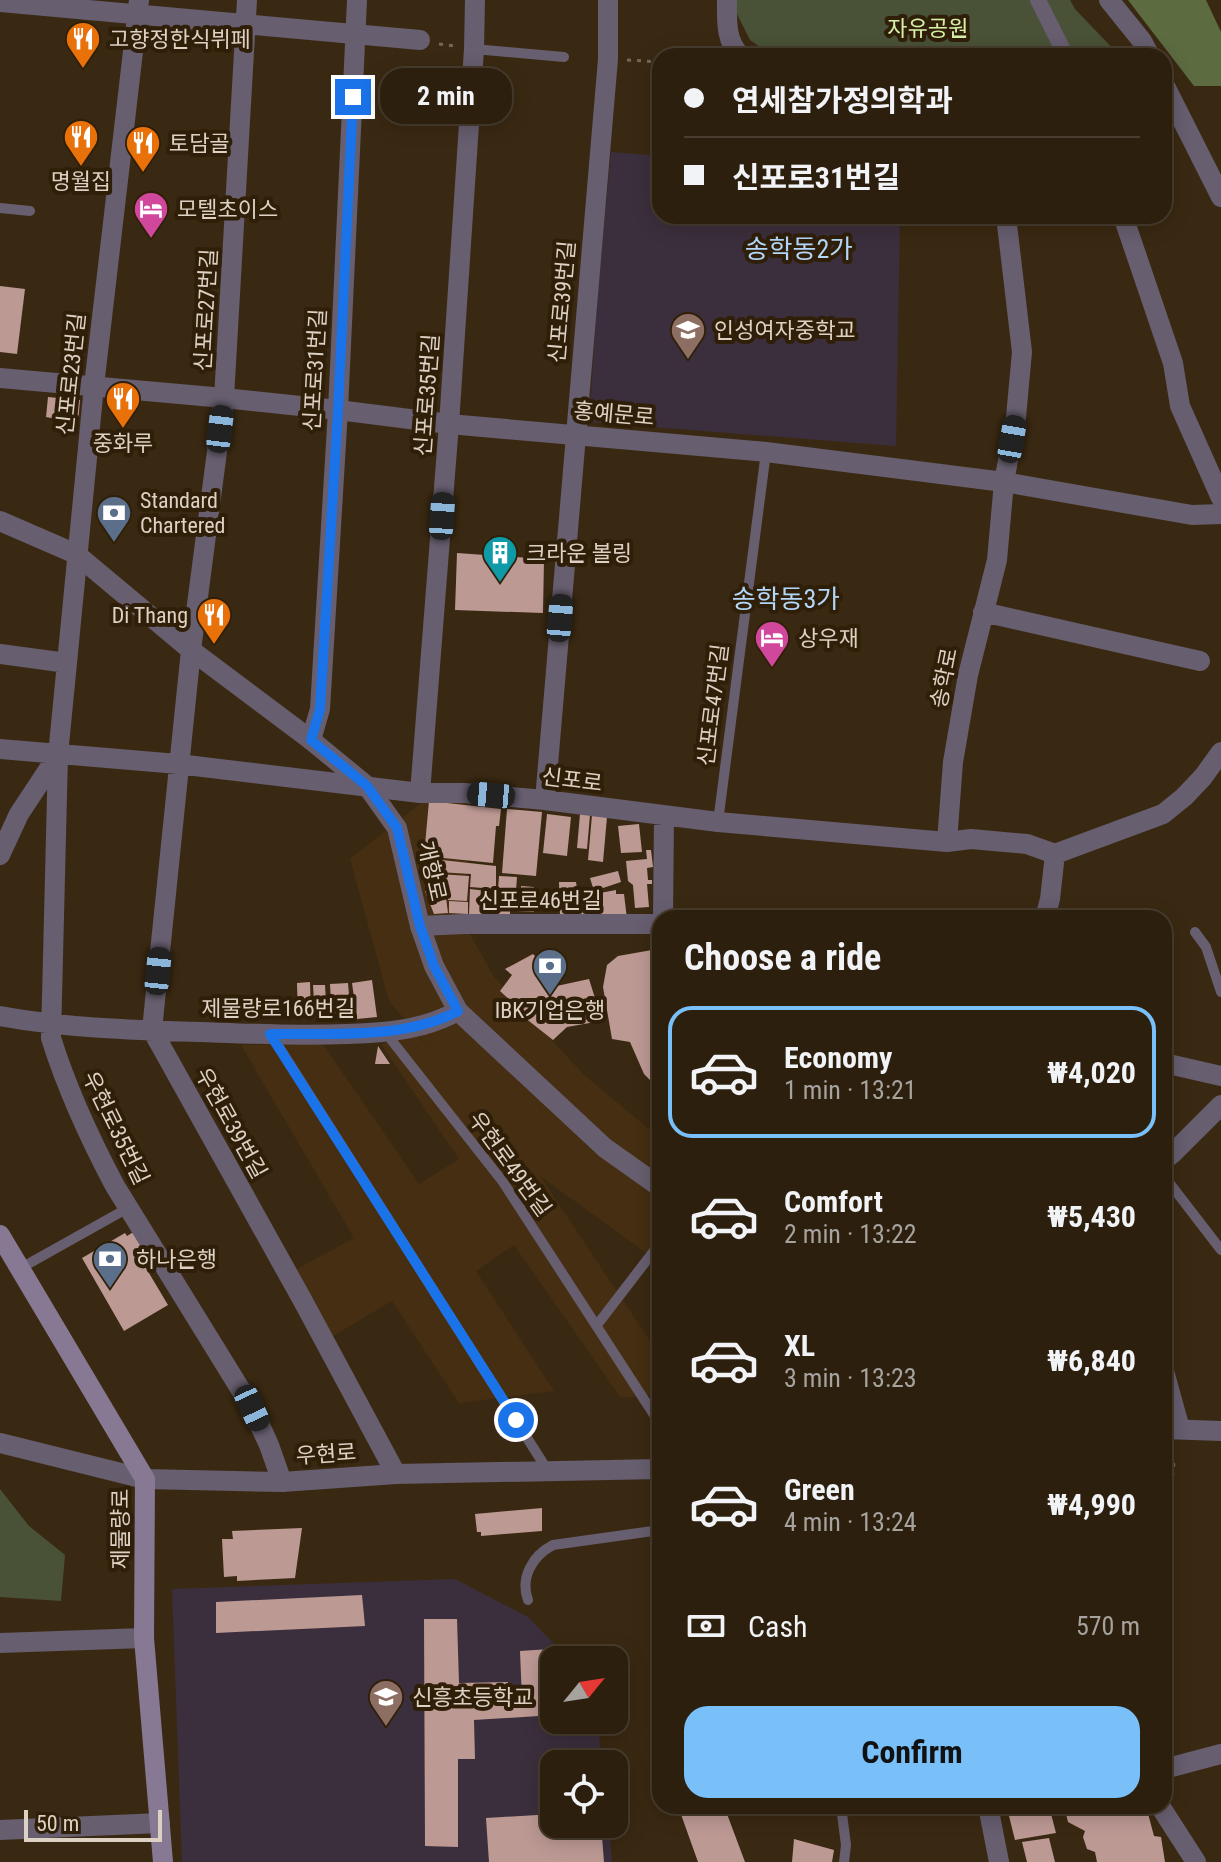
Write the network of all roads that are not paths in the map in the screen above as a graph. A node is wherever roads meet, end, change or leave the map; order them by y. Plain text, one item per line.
1 (247, 0) edge
2 (357, 0) edge
3 (475, 0) edge
4 (608, 0) edge
5 (727, 0) edge
6 (1038, 0) edge
7 (1109, 0) edge
8 (0, 2) edge
9 (30, 2) edge
10 (138, 7) edge
11 (246, 24) junction
12 (356, 35) junction
13 (420, 40) road end
14 (733, 48) edge
15 (1062, 48) edge
16 (1146, 48) edge
17 (474, 49) junction
18 (564, 57) dead end
19 (1172, 100) edge
20 (1221, 197) edge
21 (0, 208) edge
22 (30, 211) dead end
23 (1007, 224) edge
24 (1126, 224) edge
25 (0, 378) edge
26 (94, 386) junction
27 (224, 398) junction
28 (338, 410) junction
29 (449, 424) junction
30 (575, 435) junction
31 (766, 452) junction
32 (1004, 482) junction
33 (1220, 502) edge
34 (0, 521) edge
35 (76, 554) junction
36 (983, 612) junction
37 (191, 650) junction
38 (0, 654) edge
39 (1200, 661) dead end
40 (67, 663) junction
41 (311, 740) junction
42 (0, 749) edge
43 (1221, 752) edge
44 (58, 755) junction
45 (178, 764) junction
46 (367, 786) junction
47 (420, 793) junction
48 (545, 800) junction
49 (664, 816) junction
50 (718, 822) junction
51 (947, 842) junction
52 (1055, 854) junction
53 (0, 855) edge
54 (663, 910) edge
55 (1047, 910) edge
56 (652, 924) edge
57 (420, 926) junction
58 (1195, 932) dead end
59 (1221, 992) edge
60 (458, 1011) junction
61 (0, 1016) edge
62 (51, 1023) junction
63 (152, 1030) junction
64 (385, 1032) junction
65 (270, 1034) junction
66 (1172, 1065) edge
67 (1221, 1076) edge
68 (1221, 1105) edge
69 (1172, 1154) edge
70 (652, 1181) edge
71 (1172, 1186) edge
72 (128, 1208) junction
73 (0, 1235) edge
74 (1221, 1250) edge
75 (652, 1253) edge
76 (19, 1269) junction
77 (597, 1325) junction
78 (652, 1411) edge
79 (1172, 1429) edge
80 (1221, 1431) edge
81 (0, 1443) edge
82 (652, 1469) edge
83 (549, 1472) junction
84 (396, 1474) junction
85 (145, 1479) junction
86 (282, 1482) junction
87 (652, 1531) edge
88 (528, 1600) dead end
89 (144, 1638) junction
90 (0, 1643) edge
91 (1221, 1754) edge
92 (1172, 1767) edge
93 (842, 1814) edge
94 (990, 1814) edge
95 (1165, 1814) edge
96 (160, 1823) junction
97 (0, 1830) edge
98 (163, 1862) edge
99 (844, 1862) edge
100 (999, 1862) edge
101 (1196, 1862) edge

1 - 11 street, 신포로27번길
2 - 12 street, 신포로31번길
3 - 17 street, 신포로35번길
4 - 30 street, 신포로39번길
5 - 14 street
6 - 15 street
7 - 16 street
8 - 9 street
9 - 10 street
10 - 11 street
10 - 26 street, 신포로23번길
11 - 12 street
11 - 27 street, 신포로27번길
12 - 13 street
12 - 28 street, 신포로31번길
17 - 18 lane
17 - 29 street, 신포로35번길
19 - 20 street
21 - 22 lane
23 - 32 street, 송학로
24 - 33 street
25 - 26 street, 홍예문로
26 - 27 street, 홍예문로
26 - 35 street, 신포로23번길
27 - 28 street, 홍예문로
27 - 37 street, 신포로27번길
28 - 29 street, 홍예문로
28 - 41 street, 신포로31번길
29 - 30 street, 홍예문로
29 - 47 street, 신포로35번길
30 - 31 street, 홍예문로
30 - 48 street, 신포로39번길
31 - 32 street, 홍예문로
31 - 50 lane, 신포로47번길
32 - 33 street, 홍예문로
32 - 36 street, 송학로
34 - 35 street, 개항로
35 - 37 street, 개항로
35 - 40 street, 신포로23번길
36 - 39 street
36 - 51 street, 송학로
37 - 41 street, 개항로
37 - 45 street, 신포로27번길
38 - 40 street
40 - 44 street, 신포로23번길
41 - 46 street, 개항로
42 - 44 street, 신포로
43 - 52 street
44 - 45 street, 신포로
44 - 53 street
44 - 62 street, 우현로35번길
45 - 46 street, 신포로
45 - 63 street
46 - 47 street, 신포로
46 - 57 street, 개항로
47 - 48 street, 신포로
48 - 49 street, 신포로
49 - 50 street, 신포로
49 - 54 street
50 - 51 street, 신포로
51 - 52 street
52 - 55 street
56 - 57 street, 신포로46번길
57 - 60 street, 개항로
58 - 59 lane
60 - 64 street, 제물량로166번길
60 - 70 street, 개항로
61 - 62 street, 제물량로166번길
62 - 63 street, 제물량로166번길
62 - 72 street, 우현로35번길
63 - 65 street, 제물량로166번길
63 - 84 street, 우현로39번길
64 - 65 street, 제물량로166번길
64 - 77 lane, 우현로49번길
65 - 83 lane
66 - 67 street
68 - 69 street
71 - 74 lane
72 - 76 lane
72 - 86 street, 우현로35번길
73 - 76 main road, 제물량로
75 - 77 lane
76 - 85 main road, 제물량로
77 - 78 lane, 우현로49번길
79 - 80 street
81 - 85 street, 우현로
82 - 83 street, 우현로
83 - 84 street, 우현로
84 - 86 street, 우현로
85 - 86 street, 우현로
85 - 89 main road, 제물량로
87 - 88 lane
89 - 90 street
89 - 96 main road, 제물량로
91 - 92 street
93 - 99 lane
94 - 100 street
95 - 101 street
96 - 97 street
96 - 98 main road, 제물량로

